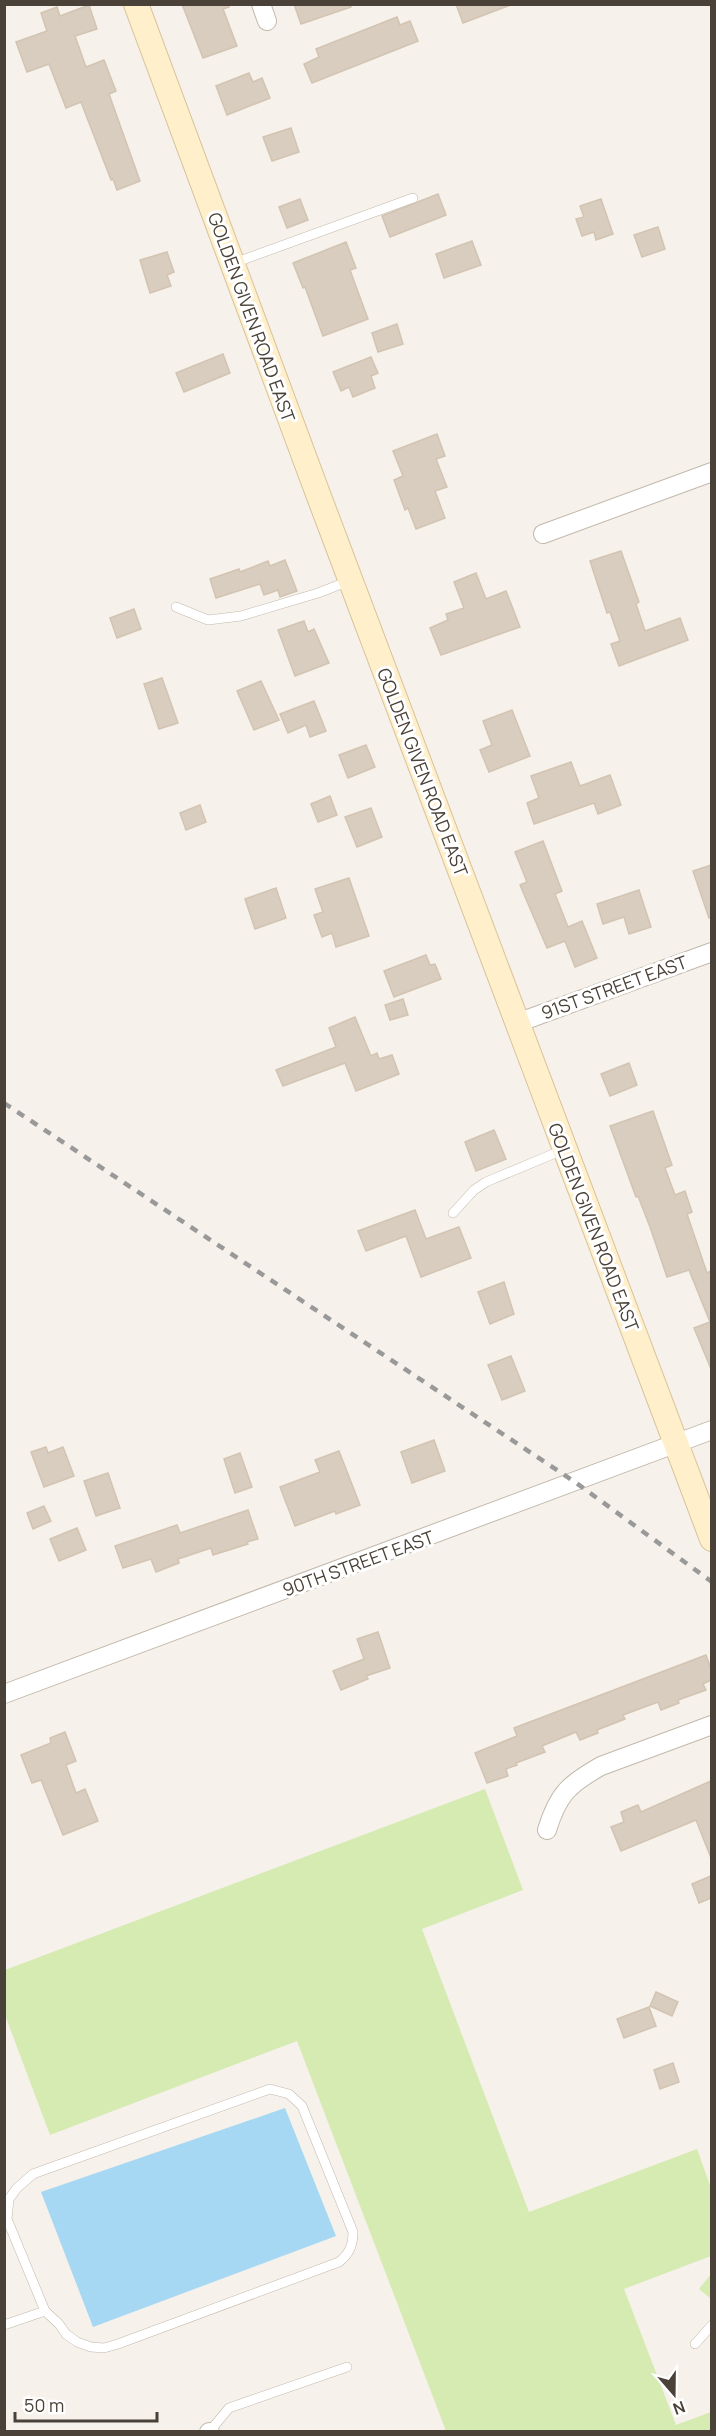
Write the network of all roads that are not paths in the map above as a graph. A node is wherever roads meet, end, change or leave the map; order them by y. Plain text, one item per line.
1 (136, 4) edge
2 (413, 198) dead end
3 (232, 264) junction
4 (711, 471) edge
5 (543, 534) dead end
6 (351, 580) junction
7 (176, 607) dead end
8 (711, 952) edge
9 (517, 1023) junction
10 (565, 1149) junction
11 (453, 1213) dead end
12 (711, 1431) edge
13 (676, 1443) junction
14 (711, 1539) edge
15 (4, 1694) edge
16 (711, 1725) edge
17 (547, 1830) dead end
18 (45, 2311) junction
19 (4, 2325) edge
20 (711, 2325) edge
21 (695, 2344) dead end
22 (347, 2367) dead end
23 (209, 2431) edge

1 - 3 street, GOLDEN GIVEN ROAD EAST
2 - 3 lane
3 - 6 street, GOLDEN GIVEN ROAD EAST
4 - 5 street
6 - 7 lane
6 - 9 street, GOLDEN GIVEN ROAD EAST
8 - 9 street, 91ST STREET EAST
9 - 10 street, GOLDEN GIVEN ROAD EAST
10 - 11 lane
10 - 13 street, GOLDEN GIVEN ROAD EAST
12 - 13 street, 90TH STREET EAST
13 - 14 street, GOLDEN GIVEN ROAD EAST
13 - 15 street, 90TH STREET EAST
16 - 17 street
18 - 18 lane
18 - 19 lane
20 - 21 lane
22 - 23 lane

